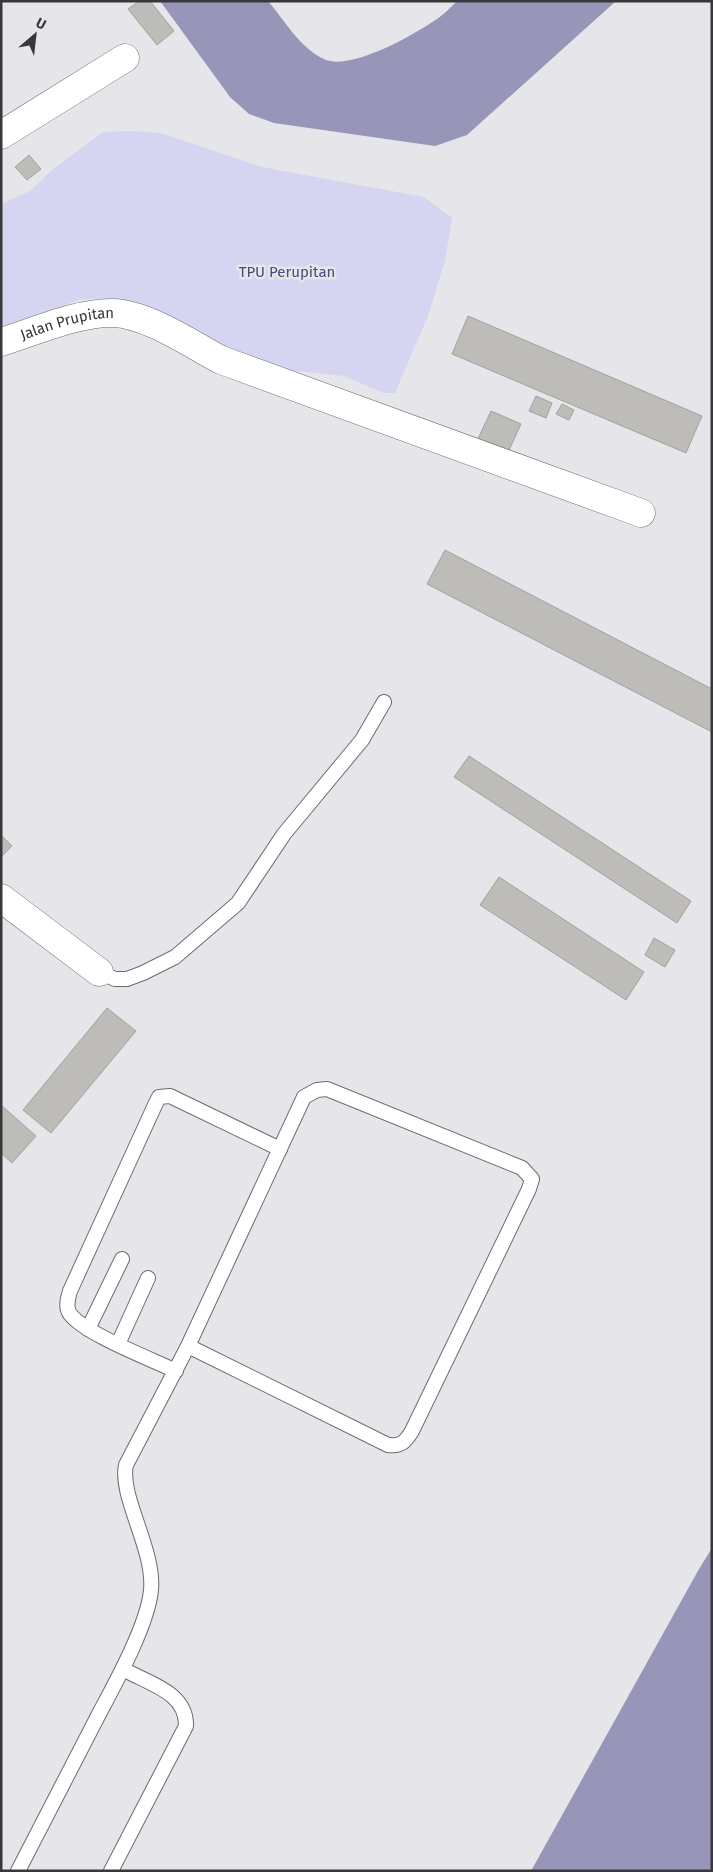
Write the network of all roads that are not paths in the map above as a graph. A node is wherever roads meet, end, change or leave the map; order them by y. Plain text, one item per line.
1 (125, 58) dead end
2 (1, 135) edge
3 (1, 342) edge
4 (641, 513) dead end
5 (384, 702) dead end
6 (1, 898) edge
7 (99, 972) joint
8 (280, 1149) junction
9 (122, 1259) dead end
10 (148, 1278) dead end
11 (88, 1329) junction
12 (118, 1344) junction
13 (188, 1346) junction
14 (176, 1371) junction
15 (123, 1669) junction
16 (18, 1871) edge
17 (111, 1871) edge

1 - 2 street
3 - 4 street, Jalan Prupitan
5 - 7 lane
6 - 7 street
8 - 11 lane
8 - 13 lane
8 - 13 lane
9 - 11 lane
10 - 12 lane
11 - 12 lane
12 - 14 lane
13 - 14 lane
14 - 15 lane
15 - 16 lane
15 - 17 lane

